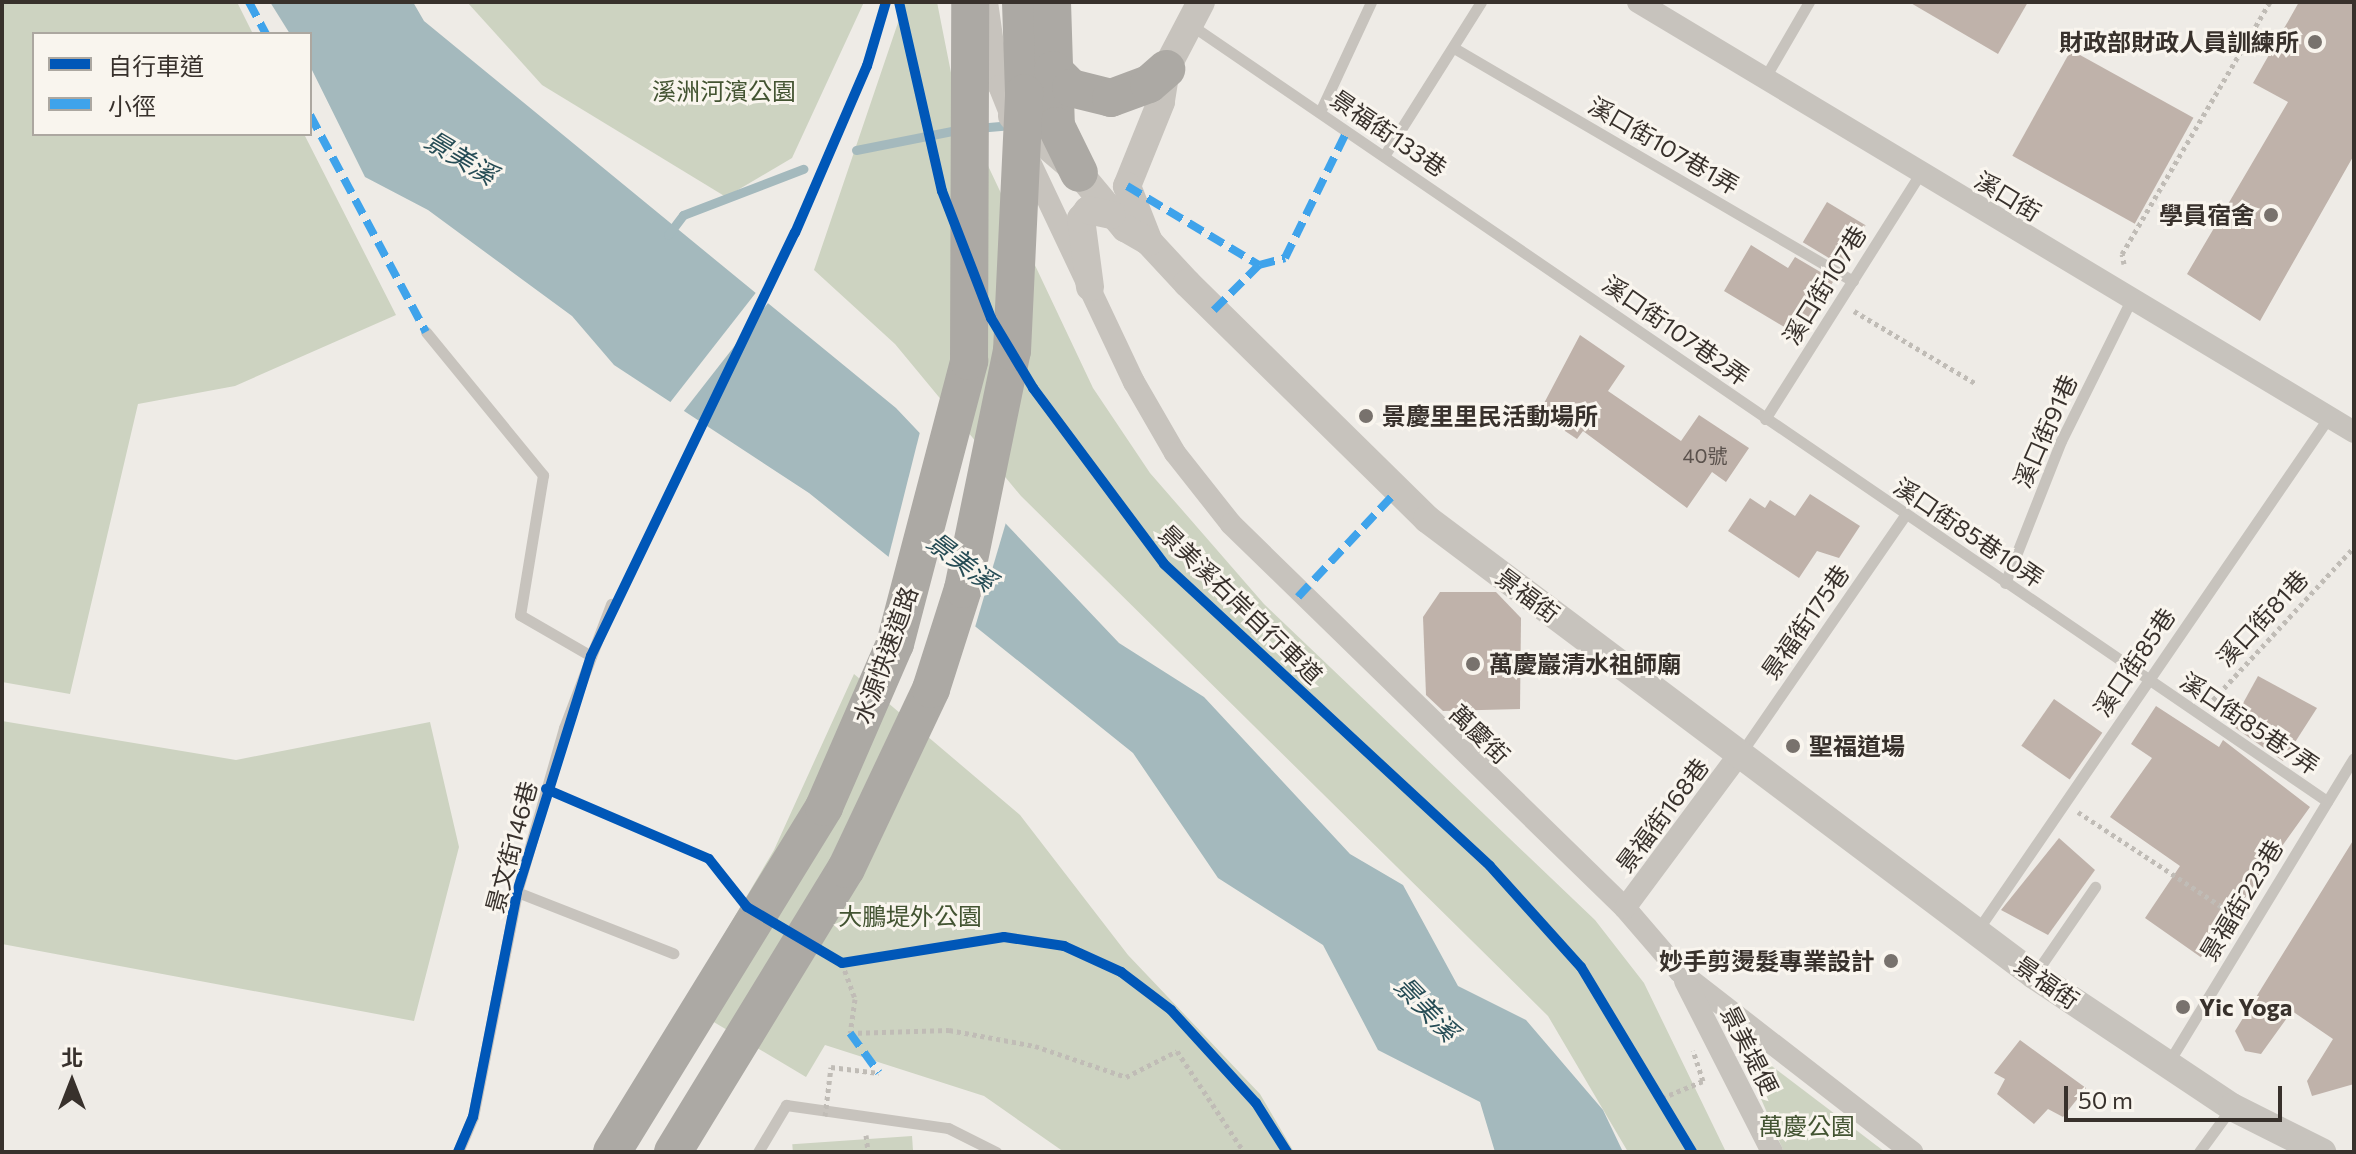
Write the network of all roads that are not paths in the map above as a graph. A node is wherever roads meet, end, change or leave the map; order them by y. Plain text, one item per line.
1 (970, 2) edge
2 (987, 2) edge
3 (1371, 2) edge
4 (1481, 2) edge
5 (1638, 2) edge
6 (1809, 2) edge
7 (1041, 3) edge
8 (1196, 13) edge
9 (1454, 48) junction
10 (1166, 69) junction
11 (1053, 70) junction
12 (1763, 81) junction
13 (1008, 112) junction
14 (1320, 112) junction
15 (1384, 156) junction
16 (1079, 173) junction
17 (1920, 174) junction
18 (1111, 215) junction
19 (1149, 242) junction
20 (1562, 277) joint
21 (1853, 281) junction
22 (1090, 287) junction
23 (2131, 300) junction
24 (426, 332) dead end
25 (2329, 417) junction
26 (1765, 419) junction
27 (2354, 432) edge
28 (1905, 515) junction
29 (2005, 583) junction
30 (611, 604) dead end
31 (591, 656) junction
32 (2148, 681) junction
33 (1740, 753) junction
34 (2354, 758) edge
35 (2327, 801) junction
36 (2095, 887) dead end
37 (517, 892) junction
38 (1625, 908) junction
39 (1976, 932) junction
40 (673, 953) dead end
41 (1680, 972) junction
42 (2034, 975) junction
43 (2167, 1065) junction
44 (2232, 1107) junction
45 (458, 1152) edge
46 (612, 1152) edge
47 (673, 1152) edge
48 (758, 1152) edge
49 (996, 1152) edge
50 (1772, 1152) edge
51 (1912, 1152) edge
52 (2199, 1152) edge
53 (2322, 1152) edge

1 - 46 highway, 水源快速道路
2 - 13 street, 萬慶街
3 - 14 lane
4 - 9 lane
5 - 12 street, 溪口街
6 - 12 lane
7 - 11 highway
7 - 47 highway, 水源快速道路, bridge
8 - 10 street, 景福街
8 - 14 lane, 景福街133巷
9 - 15 lane
9 - 21 lane, 溪口街107巷1弄
10 - 11 highway
10 - 19 street, 景福街
11 - 16 highway
12 - 17 street, 溪口街
13 - 16 street
13 - 22 street, 萬慶街
14 - 15 lane, 景福街133巷
15 - 20 lane, 景福街133巷
16 - 18 street
17 - 21 lane, 溪口街107巷
17 - 23 street, 溪口街
18 - 19 street
18 - 22 street
19 - 33 street, 景福街
20 - 26 lane, 溪口街107巷2弄
21 - 26 lane, 溪口街107巷
22 - 38 street, 萬慶街
23 - 25 street, 溪口街
23 - 29 lane, 溪口街91巷
24 - 31 lane
25 - 27 street, 溪口街
25 - 32 lane, 溪口街85巷
26 - 28 lane, 溪口街85巷10弄
28 - 29 lane, 溪口街85巷10弄
28 - 33 lane, 景福街175巷
29 - 32 lane, 溪口街85巷10弄
30 - 31 lane, 景文街146巷
31 - 37 lane, 景文街146巷
32 - 35 lane, 溪口街85巷7弄
32 - 39 lane, 溪口街85巷
33 - 38 street, 景福街168巷
33 - 39 street, 景福街
34 - 35 lane, 景福街223巷
35 - 43 lane, 景福街223巷
36 - 42 lane
37 - 40 lane
37 - 45 lane, 景文街146巷
38 - 41 street, 萬慶街
39 - 42 street, 景福街
41 - 50 street, 景美堤便
41 - 51 street, 萬慶街
42 - 43 street, 景福街
43 - 44 street, 景福街
44 - 52 lane
44 - 53 street, 景福街
48 - 49 lane

